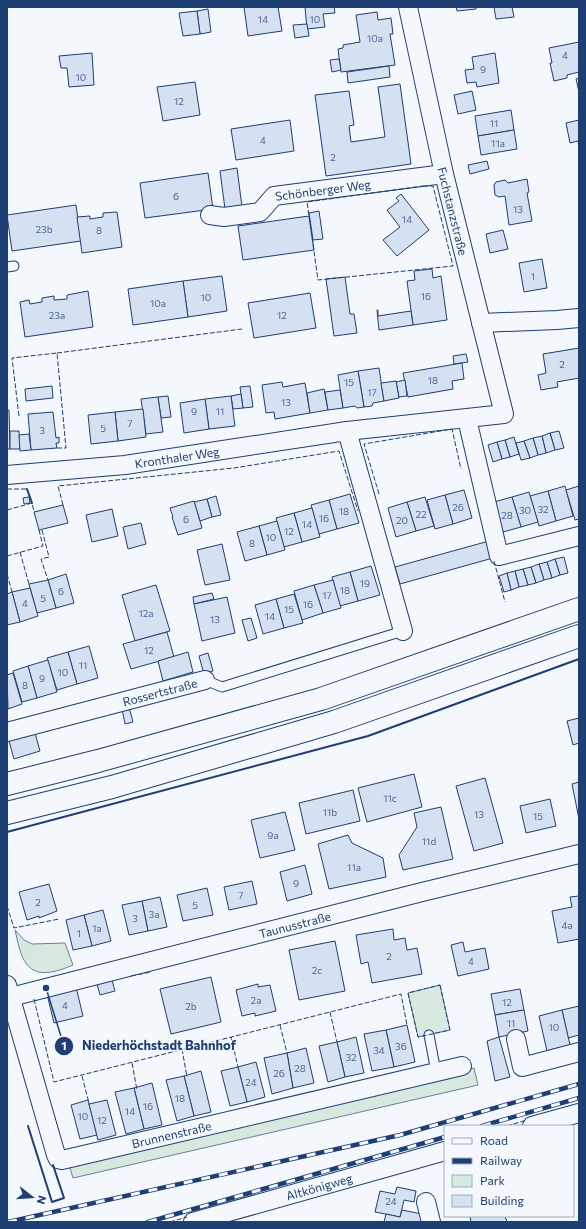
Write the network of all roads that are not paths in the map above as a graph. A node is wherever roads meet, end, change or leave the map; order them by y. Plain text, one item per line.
1 (408, 7) edge
2 (444, 174) junction
3 (210, 215) dead end
4 (579, 318) edge
5 (481, 323) junction
6 (504, 414) joint
7 (466, 419) junction
8 (347, 431) junction
9 (7, 475) edge
10 (579, 536) edge
11 (579, 609) edge
12 (403, 631) joint
13 (579, 636) edge
14 (205, 680) joint
15 (7, 732) edge
16 (7, 784) edge
17 (7, 813) edge
18 (579, 854) edge
19 (8, 994) edge
20 (429, 1035) dead end
21 (516, 1039) dead end
22 (579, 1052) edge
23 (462, 1066) dead end
24 (436, 1072) junction
25 (579, 1113) edge
26 (536, 1125) edge
27 (444, 1151) edge
28 (426, 1202) dead end
29 (193, 1222) edge
30 (431, 1222) edge

1 - 2 street, Fuchstanzstraße
2 - 3 street, Schönberger Weg
2 - 5 street, Fuchstanzstraße
4 - 5 street
5 - 6 street, Fuchstanzstraße
6 - 7 street, Kronthaler Weg
7 - 8 street, Kronthaler Weg
7 - 10 street
8 - 9 street, Kronthaler Weg
8 - 12 street
11 - 16 highway
12 - 14 lane, Rossertstraße
13 - 17 highway
14 - 15 street, Rossertstraße
18 - 19 street, Taunusstraße
19 - 24 street, Brunnenstraße
20 - 24 lane
21 - 22 street
23 - 24 street, Brunnenstraße
25 - 26 street
27 - 29 street, Altkönigweg
28 - 30 street

